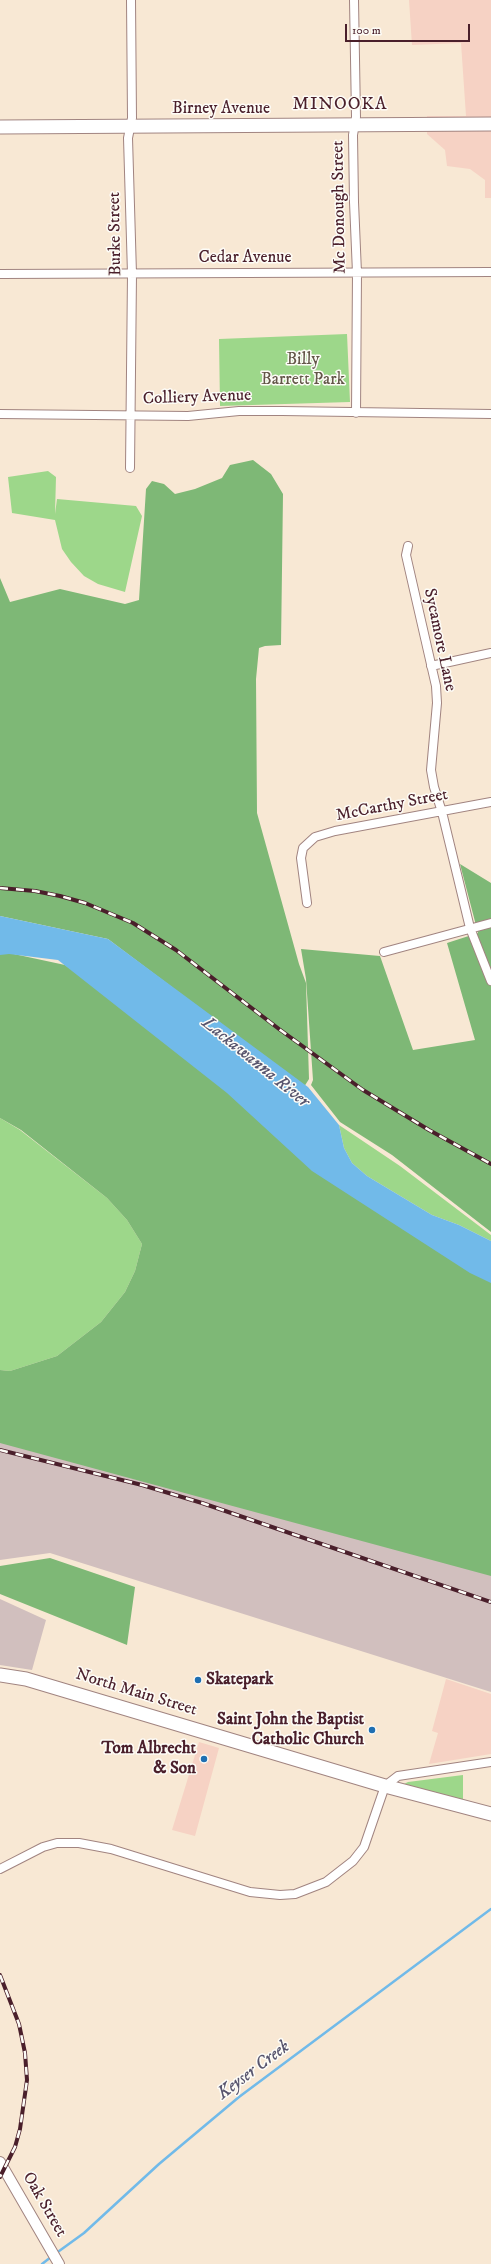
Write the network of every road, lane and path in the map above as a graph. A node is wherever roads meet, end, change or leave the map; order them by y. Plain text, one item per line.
1 (131, 0) edge
2 (354, 0) edge
3 (491, 124) edge
4 (354, 126) junction
5 (0, 127) edge
6 (130, 127) junction
7 (357, 272) junction
8 (491, 272) edge
9 (0, 274) edge
10 (132, 274) junction
11 (356, 413) junction
12 (0, 414) edge
13 (491, 414) edge
14 (129, 415) junction
15 (130, 468) dead end
16 (408, 546) dead end
17 (491, 653) edge
18 (431, 666) junction
19 (491, 802) edge
20 (442, 812) junction
21 (306, 903) dead end
22 (491, 923) edge
23 (470, 928) junction
24 (384, 952) dead end
25 (491, 981) edge
26 (0, 1675) edge
27 (491, 1762) edge
28 (385, 1786) junction
29 (491, 1814) edge
30 (0, 1869) edge
31 (0, 2162) edge
32 (59, 2264) edge

1 - 6 street, Burke Street
2 - 4 street, Mc Donough Street
3 - 4 main road, Birney Avenue
4 - 6 main road, Birney Avenue
4 - 7 street, Mc Donough Street
5 - 6 main road, Birney Avenue
6 - 10 street, Burke Street
7 - 8 street, Cedar Avenue
7 - 10 street, Cedar Avenue
7 - 11 street, Mc Donough Street
9 - 10 street, Cedar Avenue
10 - 14 street, Burke Street
11 - 13 street, Colliery Avenue
11 - 14 street, Colliery Avenue
12 - 14 street, Colliery Avenue
14 - 15 street, Burke Street
16 - 18 street, Sycamore Lane
17 - 18 street
18 - 20 street, Sycamore Lane
19 - 20 street, McCarthy Street
20 - 21 street, McCarthy Street
20 - 23 street
22 - 23 street
23 - 24 street
23 - 25 street
26 - 28 main road, North Main Street
27 - 28 street
28 - 29 main road, North Main Street
28 - 30 street
31 - 32 street, Oak Street

